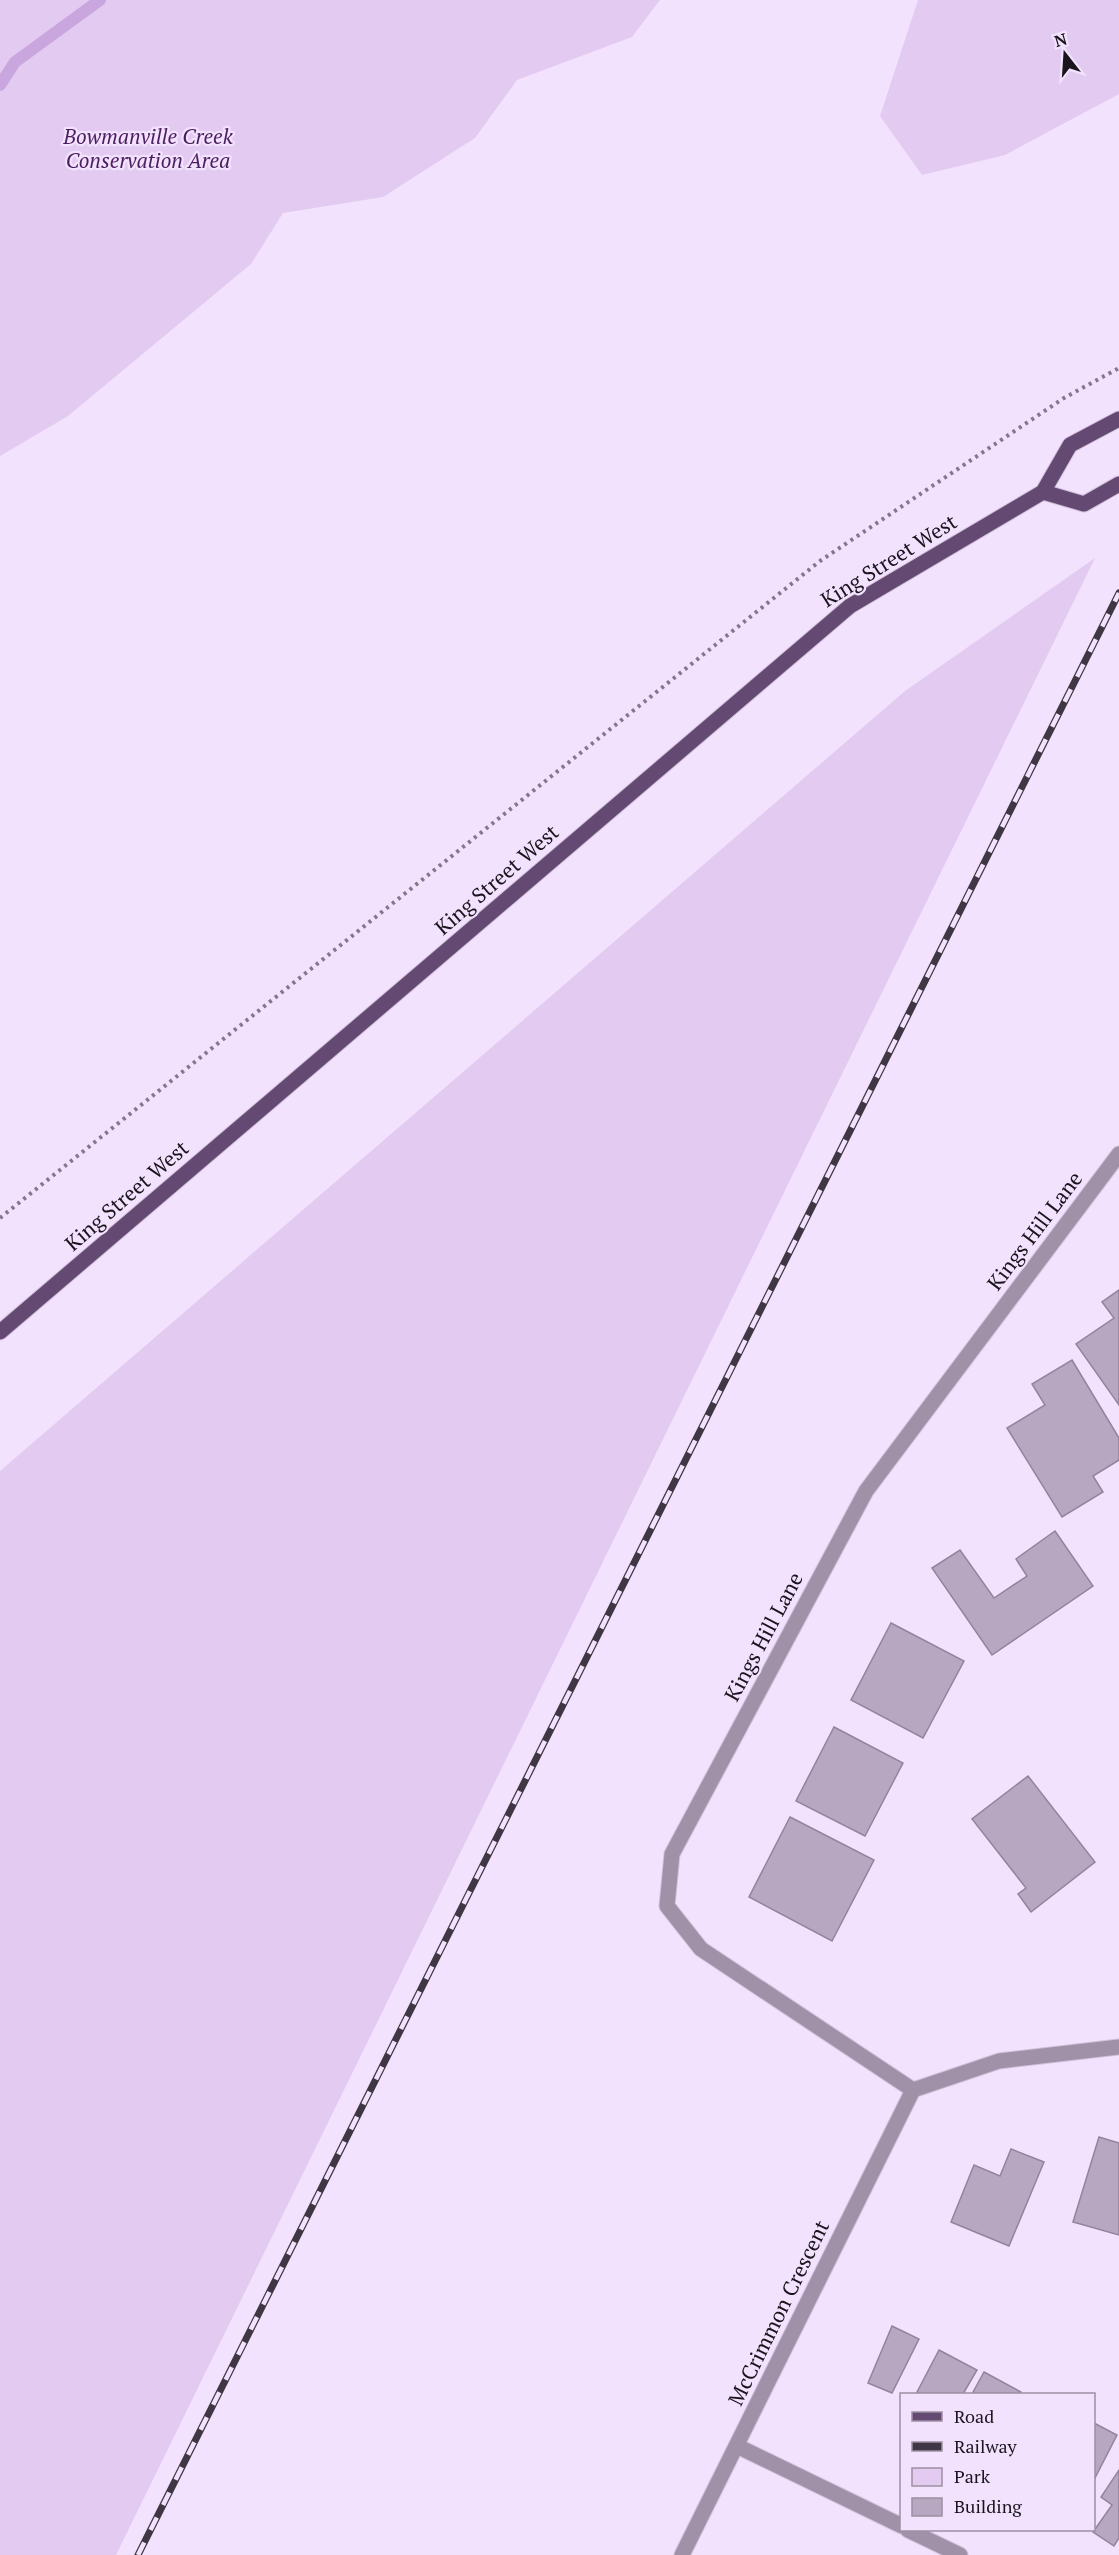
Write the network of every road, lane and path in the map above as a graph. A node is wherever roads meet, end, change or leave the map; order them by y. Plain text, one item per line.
1 (1119, 368) edge
2 (1119, 419) edge
3 (1119, 484) edge
4 (1043, 492) junction
5 (1119, 1154) edge
6 (0, 1218) edge
7 (0, 1332) edge
8 (1119, 2048) edge
9 (913, 2090) junction
10 (737, 2446) junction
11 (900, 2525) edge
12 (912, 2531) edge
13 (682, 2555) edge
14 (960, 2555) edge

1 - 6 path
2 - 4 main road, King Street West
3 - 4 main road
4 - 7 main road, King Street West
5 - 9 street, Kings Hill Lane
8 - 9 street
9 - 10 street, McCrimmon Crescent
10 - 11 street
10 - 13 street, McCrimmon Crescent
12 - 14 street

